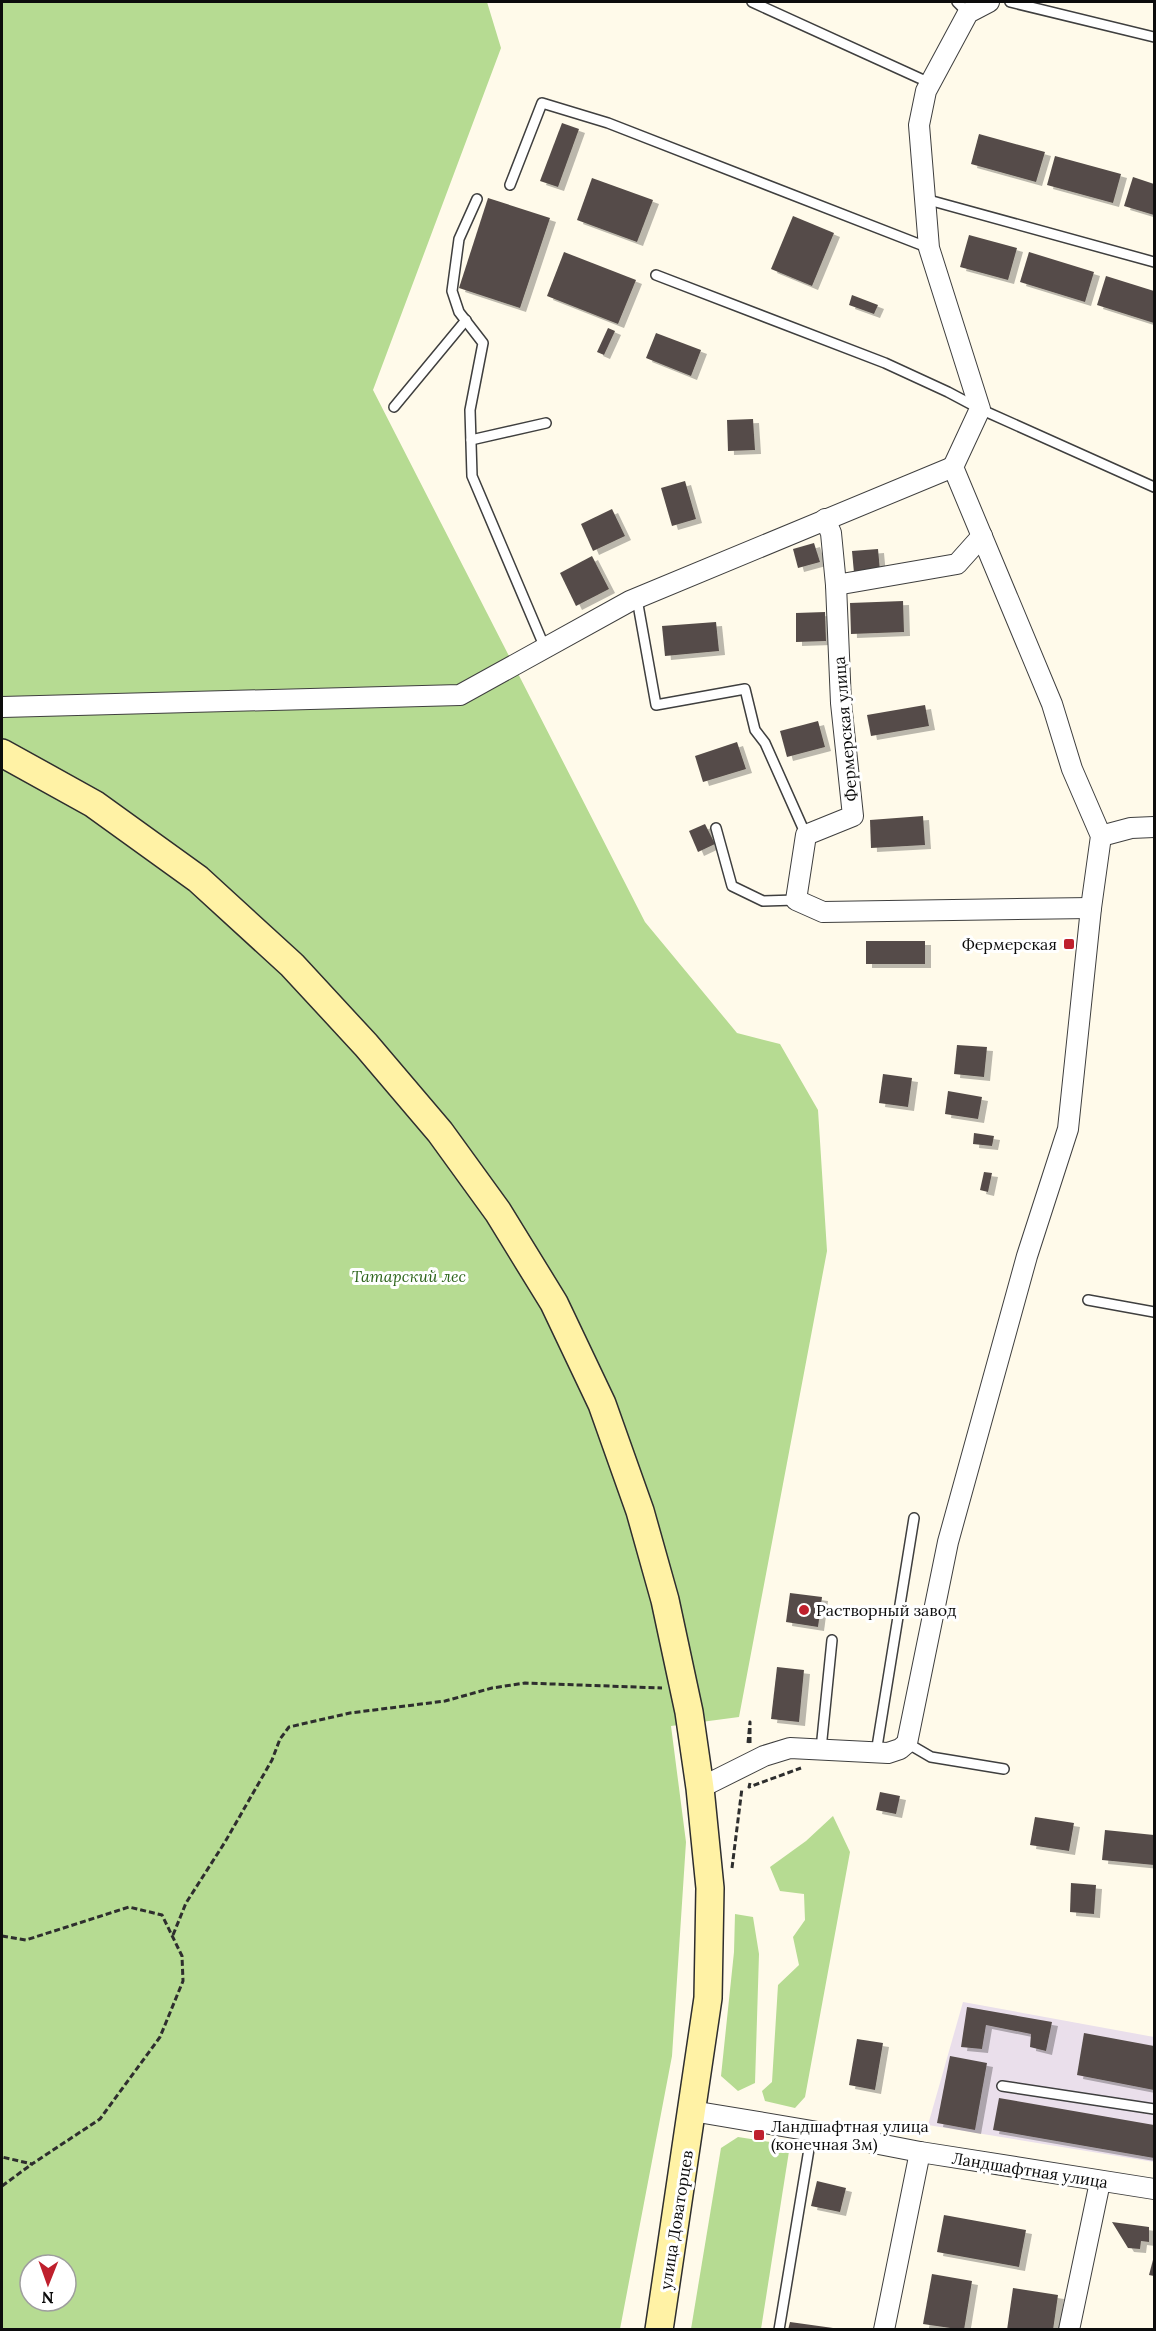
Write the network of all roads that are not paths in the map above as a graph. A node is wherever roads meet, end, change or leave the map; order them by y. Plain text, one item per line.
1 (752, 2) edge
2 (989, 2) edge
3 (1010, 2) edge
4 (962, 7) edge
5 (1155, 37) edge
6 (930, 83) junction
7 (510, 185) dead end
8 (477, 199) dead end
9 (925, 199) junction
10 (929, 248) junction
11 (1155, 262) edge
12 (656, 275) dead end
13 (466, 320) junction
14 (394, 407) dead end
15 (980, 409) junction
16 (546, 423) dead end
17 (471, 440) junction
18 (953, 467) junction
19 (1155, 487) edge
20 (825, 519) junction
21 (982, 536) junction
22 (836, 585) junction
23 (637, 599) junction
24 (545, 648) junction
25 (2, 707) edge
26 (2, 753) edge
27 (1155, 827) edge
28 (716, 828) dead end
29 (806, 835) junction
30 (1101, 836) junction
31 (796, 900) junction
32 (1091, 908) junction
33 (1088, 1300) dead end
34 (1155, 1312) edge
35 (914, 1518) dead end
36 (832, 1640) dead end
37 (907, 1743) junction
38 (821, 1749) junction
39 (876, 1754) junction
40 (1004, 1769) dead end
41 (700, 1788) junction
42 (1002, 2086) dead end
43 (1155, 2109) edge
44 (692, 2111) junction
45 (812, 2131) junction
46 (920, 2152) junction
47 (1100, 2182) junction
48 (1155, 2189) edge
49 (659, 2330) edge
50 (779, 2330) edge
51 (884, 2330) edge
52 (1069, 2330) edge

1 - 6 lane
2 - 4 street
3 - 5 lane
4 - 6 street
6 - 9 street
7 - 10 lane
8 - 13 lane
9 - 10 street
9 - 11 lane
10 - 15 street
12 - 15 lane
13 - 14 lane
13 - 17 lane
15 - 18 street
15 - 19 lane
16 - 17 lane
17 - 24 lane
18 - 20 street
18 - 21 street
20 - 22 street, Фермерская улица
20 - 23 street
21 - 22 street
21 - 30 street
22 - 29 street, Фермерская улица
23 - 24 street
23 - 29 lane
24 - 25 street
26 - 41 main road, улица Доваторцев
27 - 30 street
28 - 31 lane
29 - 31 street
30 - 32 street
31 - 32 street
32 - 37 street
33 - 34 lane
35 - 39 lane
36 - 38 lane
37 - 39 street
37 - 40 lane
38 - 39 street
38 - 41 street
41 - 44 main road, улица Доваторцев
42 - 43 lane
44 - 45 street, Ландшафтная улица
44 - 49 main road, улица Доваторцев
45 - 46 street, Ландшафтная улица
45 - 50 lane
46 - 47 street, Ландшафтная улица
46 - 51 street
47 - 48 street, Ландшафтная улица
47 - 52 street

